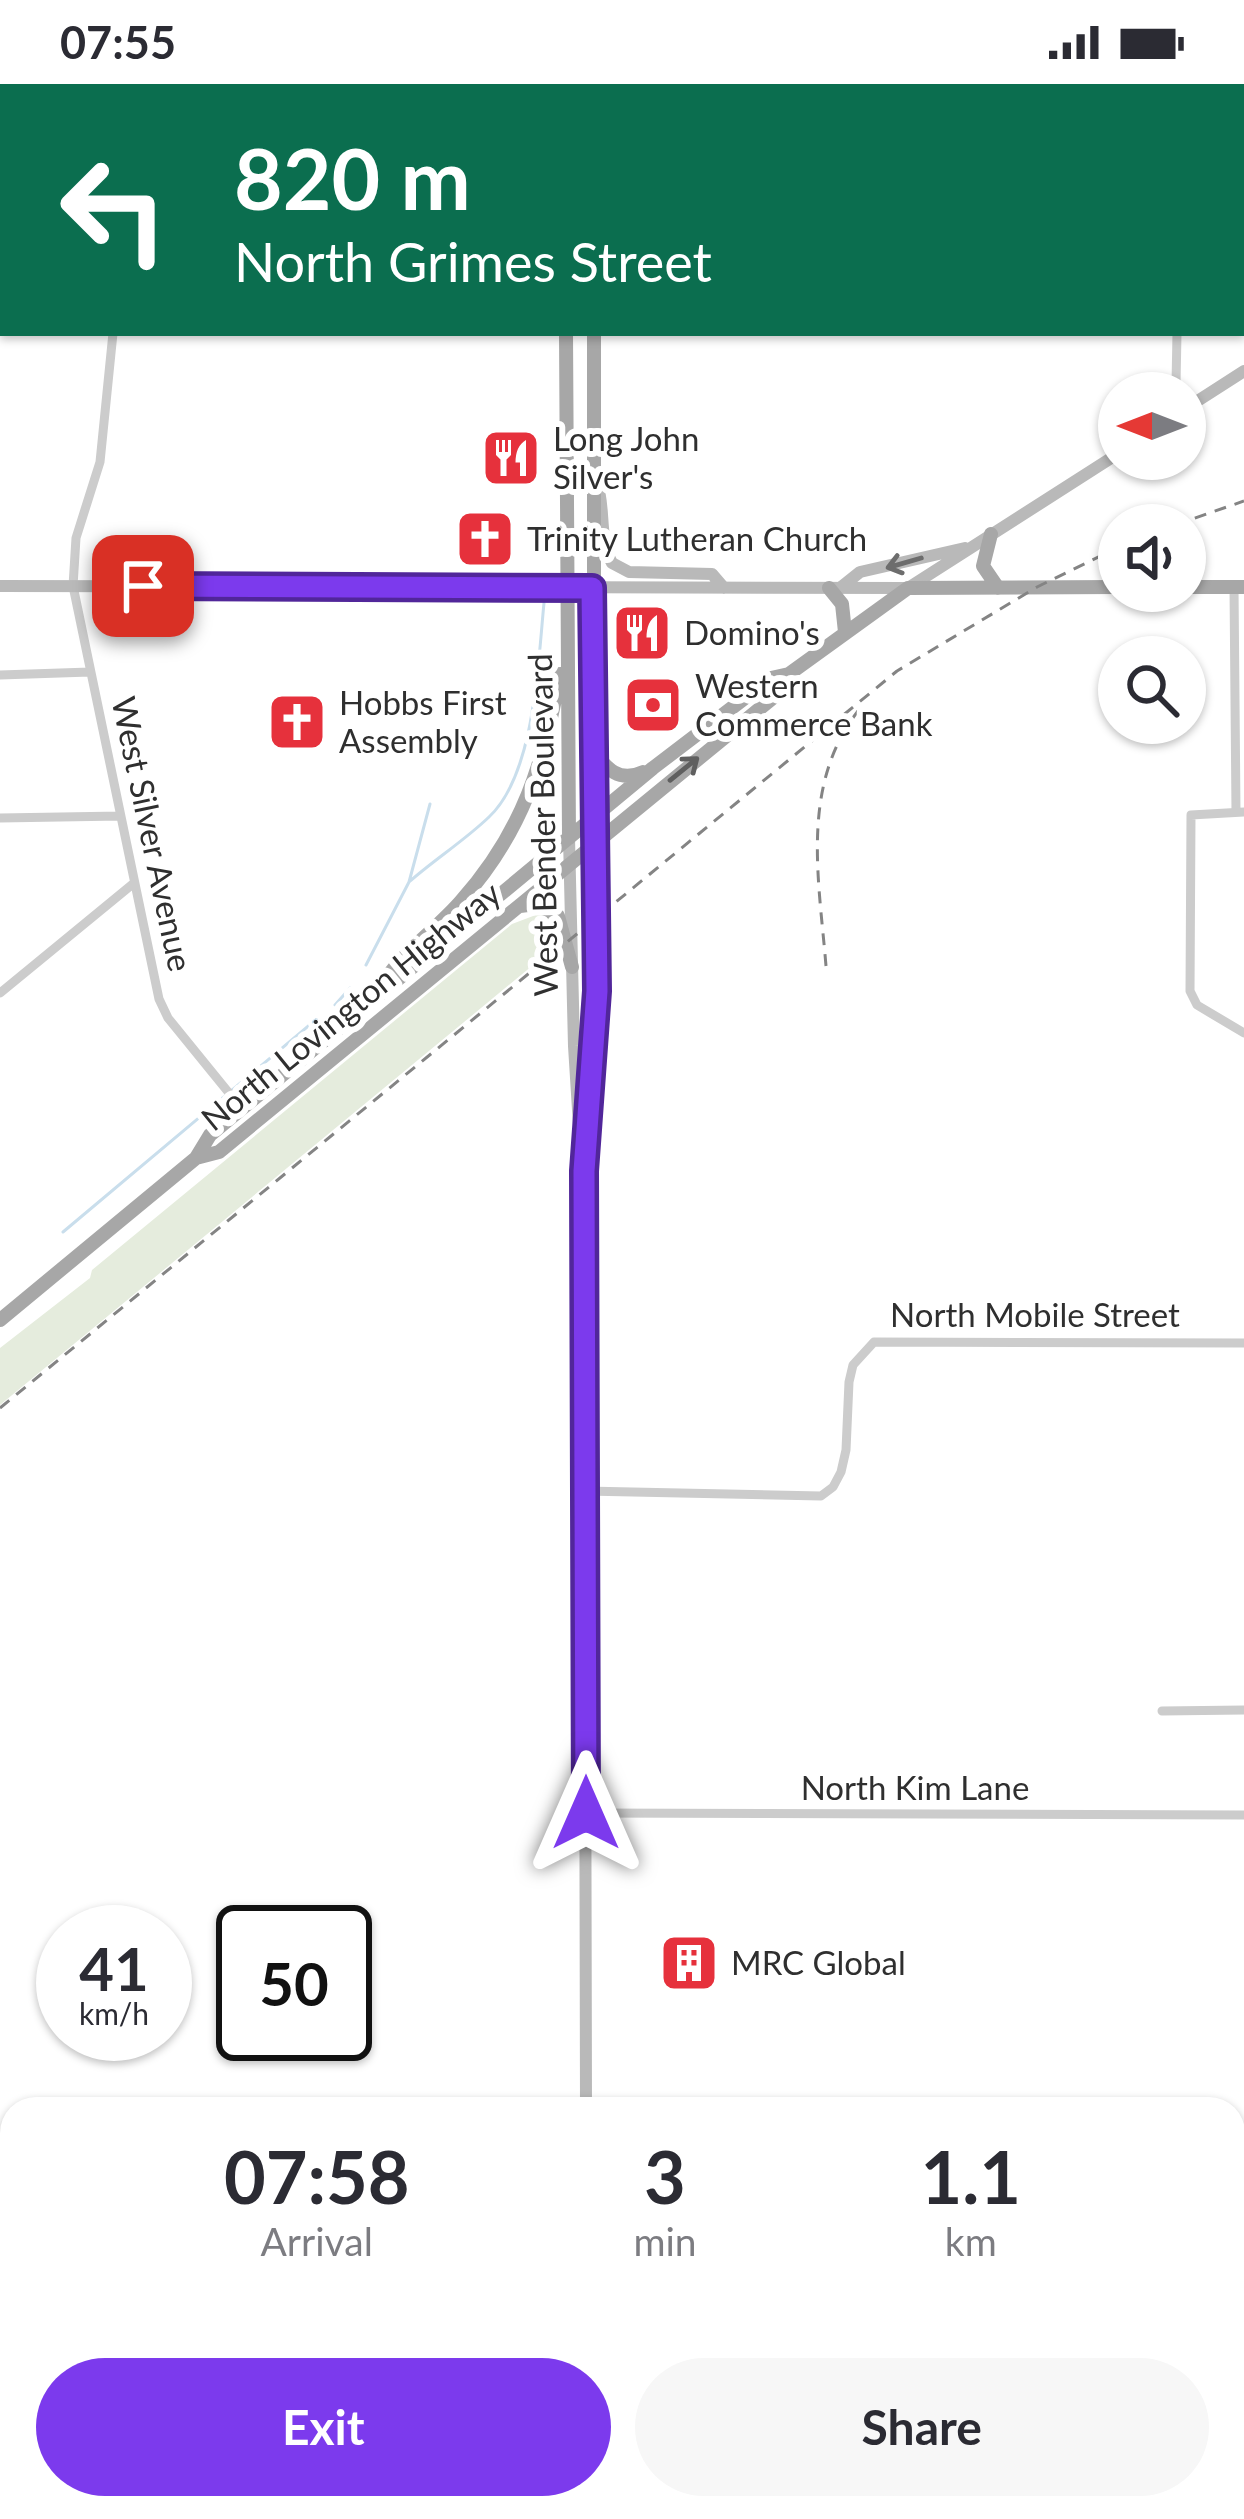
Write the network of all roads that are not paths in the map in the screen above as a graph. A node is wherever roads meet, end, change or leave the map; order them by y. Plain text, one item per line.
1 (113, 336) edge
2 (566, 336) edge
3 (594, 336) edge
4 (1177, 336) edge
5 (1244, 371) edge
6 (1176, 372) edge
7 (566, 374) junction
8 (594, 375) junction
9 (1206, 395) edge
10 (1098, 466) edge
11 (593, 472) junction
12 (991, 534) junction
13 (972, 547) junction
14 (0, 586) edge
15 (73, 586) junction
16 (1098, 587) edge
17 (1206, 587) edge
18 (1239, 587) edge
19 (566, 588) junction
20 (592, 588) junction
21 (724, 588) junction
22 (835, 588) junction
23 (908, 588) junction
24 (998, 588) junction
25 (845, 632) junction
26 (567, 639) junction
27 (90, 672) junction
28 (789, 674) junction
29 (0, 675) edge
30 (592, 749) junction
31 (653, 768) junction
32 (1240, 812) edge
33 (121, 816) junction
34 (0, 818) edge
35 (593, 818) junction
36 (569, 838) junction
37 (593, 843) junction
38 (570, 862) junction
39 (134, 883) junction
40 (515, 907) junction
41 (572, 967) junction
42 (0, 992) edge
43 (373, 1000) junction
44 (1244, 1033) edge
45 (242, 1108) junction
46 (196, 1158) junction
47 (584, 1171) junction
48 (0, 1320) edge
49 (1244, 1343) edge
50 (585, 1491) junction
51 (1244, 1710) edge
52 (1162, 1711) dead end
53 (586, 1813) junction
54 (1244, 1815) edge
55 (586, 2097) edge

1 - 15 street, West Silver Avenue
2 - 7 main road, West Bender Boulevard
3 - 8 main road, West Bender Boulevard
4 - 6 street
5 - 9 main road
7 - 8 main road
7 - 19 main road, West Bender Boulevard
8 - 11 main road, West Bender Boulevard
10 - 12 main road
11 - 20 main road, West Bender Boulevard
11 - 21 main road
12 - 13 main road
12 - 24 main road
13 -> 22 main road
13 - 23 main road
14 - 15 main road
15 - 19 main road
15 - 27 street, West Silver Avenue
16 - 24 main road
17 - 18 main road
18 - 32 street
19 - 20 main road
19 - 26 main road, West Bender Boulevard
20 - 21 main road
20 - 30 main road, West Bender Boulevard
21 - 22 main road
22 - 23 main road
22 - 25 main road
23 - 24 main road
23 - 25 main road
25 - 28 main road
26 - 36 main road, West Bender Boulevard
26 - 43 main road
27 - 29 street
27 - 33 street, West Silver Avenue
28 - 31 main road, North Lovington Highway
37 -> 28 main road, North Lovington Highway
30 - 31 main road
30 - 35 main road, West Bender Boulevard
31 - 35 main road, North Lovington Highway
32 - 44 street
33 - 34 street
33 - 39 street, West Silver Avenue
35 - 36 main road, North Lovington Highway
35 - 37 main road, West Bender Boulevard
36 - 38 main road, West Bender Boulevard
36 - 43 main road, North Lovington Highway
37 - 38 main road, North Lovington Highway
37 - 47 main road, West Bender Boulevard
38 - 40 main road, North Lovington Highway
38 - 41 main road, West Bender Boulevard
39 - 42 street
39 - 45 street, West Silver Avenue
40 - 41 main road
40 - 46 main road, North Lovington Highway
41 - 47 main road, West Bender Boulevard
43 - 45 main road, North Lovington Highway
45 - 46 main road, North Lovington Highway
46 - 48 main road, North Lovington Highway
47 - 50 main road, West Bender Boulevard
49 - 50 street, North Mobile Street
50 - 53 main road, West Bender Boulevard
51 - 52 street
53 - 54 street, North Kim Lane
53 - 55 main road, West Bender Boulevard

